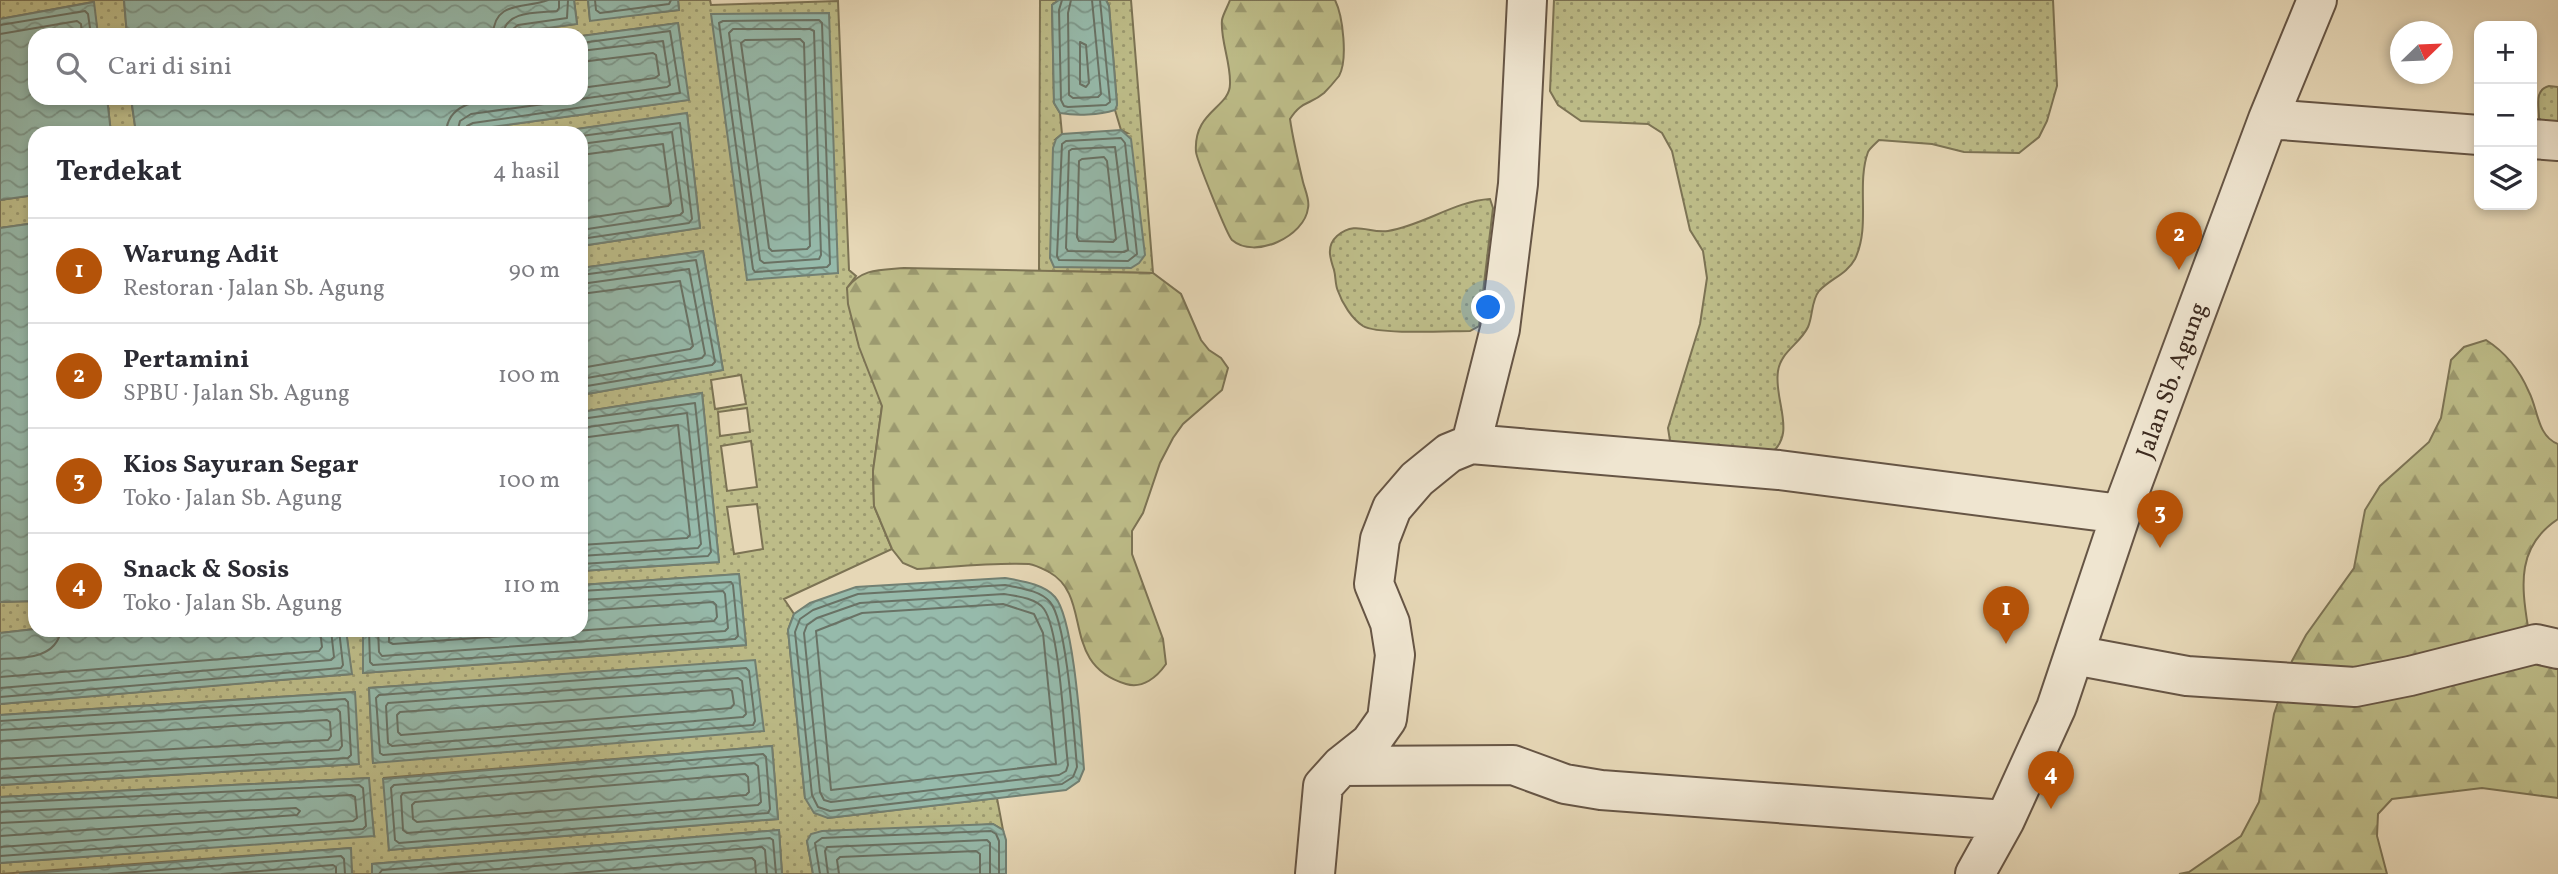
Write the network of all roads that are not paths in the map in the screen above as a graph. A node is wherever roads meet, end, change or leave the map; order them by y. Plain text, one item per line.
1 (1527, 0) edge
2 (2317, 0) edge
3 (2269, 119) junction
4 (2474, 135) edge
5 (2537, 139) edge
6 (2558, 141) edge
7 (1471, 444) junction
8 (2121, 514) junction
9 (2558, 649) edge
10 (2074, 655) junction
11 (1341, 766) junction
12 (2005, 820) junction
13 (1315, 874) edge
14 (1975, 874) edge

1 - 7 street
2 - 3 street, Jalan Sb. Agung
3 - 4 street
3 - 8 street, Jalan Sb. Agung
5 - 6 street
7 - 8 street
7 - 11 street
8 - 10 street, Jalan Sb. Agung
9 - 10 street
10 - 12 street, Jalan Sb. Agung
11 - 12 street
11 - 13 street
12 - 14 street, Jalan Sb. Agung

